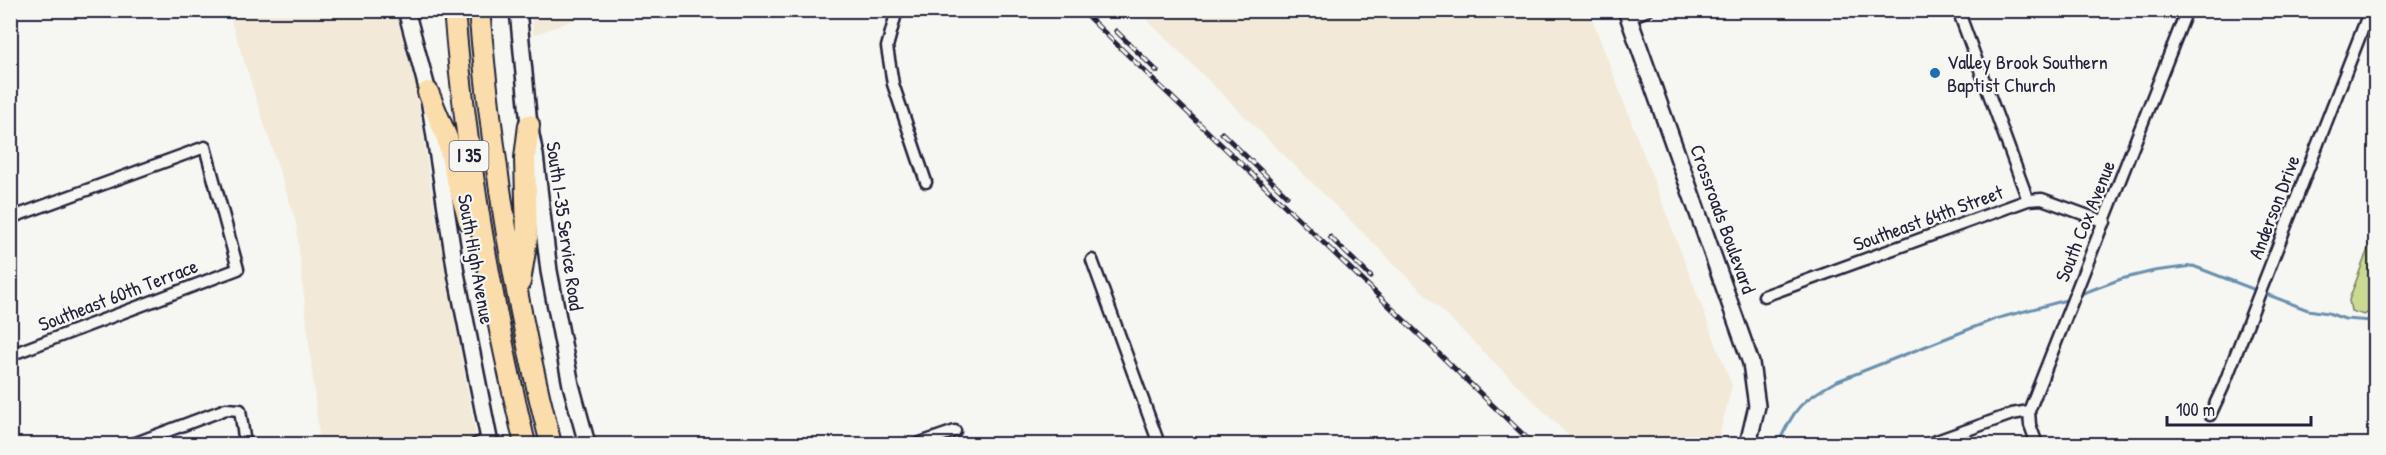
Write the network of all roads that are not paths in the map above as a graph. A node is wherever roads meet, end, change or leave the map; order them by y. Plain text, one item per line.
1 (406, 10) edge
2 (454, 10) edge
3 (479, 10) edge
4 (518, 10) edge
5 (897, 10) edge
6 (1648, 10) edge
7 (1958, 10) edge
8 (2187, 10) edge
9 (2370, 10) edge
10 (1627, 14) edge
11 (428, 93) junction
12 (529, 125) junction
13 (926, 183) dead end
14 (2028, 200) junction
15 (10, 218) edge
16 (2105, 222) junction
17 (1092, 260) dead end
18 (518, 296) junction
19 (1764, 296) dead end
20 (494, 300) junction
21 (10, 355) edge
22 (2029, 411) junction
23 (2210, 416) dead end
24 (955, 431) dead end
25 (485, 443) edge
26 (133, 444) edge
27 (245, 444) edge
28 (525, 444) edge
29 (551, 444) edge
30 (587, 444) edge
31 (917, 444) edge
32 (1159, 444) edge
33 (1748, 444) edge
34 (1928, 444) edge
35 (2037, 444) edge

1 - 11 main road, South High Avenue
2 - 20 highway, I 35
3 - 18 highway, I 35
4 - 12 main road, South I-35 Service Road
5 - 13 street
6 - 10 street
7 - 14 street
8 - 16 street, South Cox Avenue
9 - 23 street, Anderson Drive
10 - 33 main road, Crossroads Boulevard
11 - 20 highway
11 - 25 main road, South High Avenue
12 - 18 highway
12 - 30 main road, South I-35 Service Road
14 - 16 street, Southeast 64th Street
14 - 19 street, Southeast 64th Street
15 - 21 street, Southeast 60th Terrace
16 - 22 street, South Cox Avenue
17 - 32 street
18 - 29 highway, I 35
20 - 28 highway, I 35
22 - 34 street
22 - 35 street
24 - 31 street
26 - 27 street

